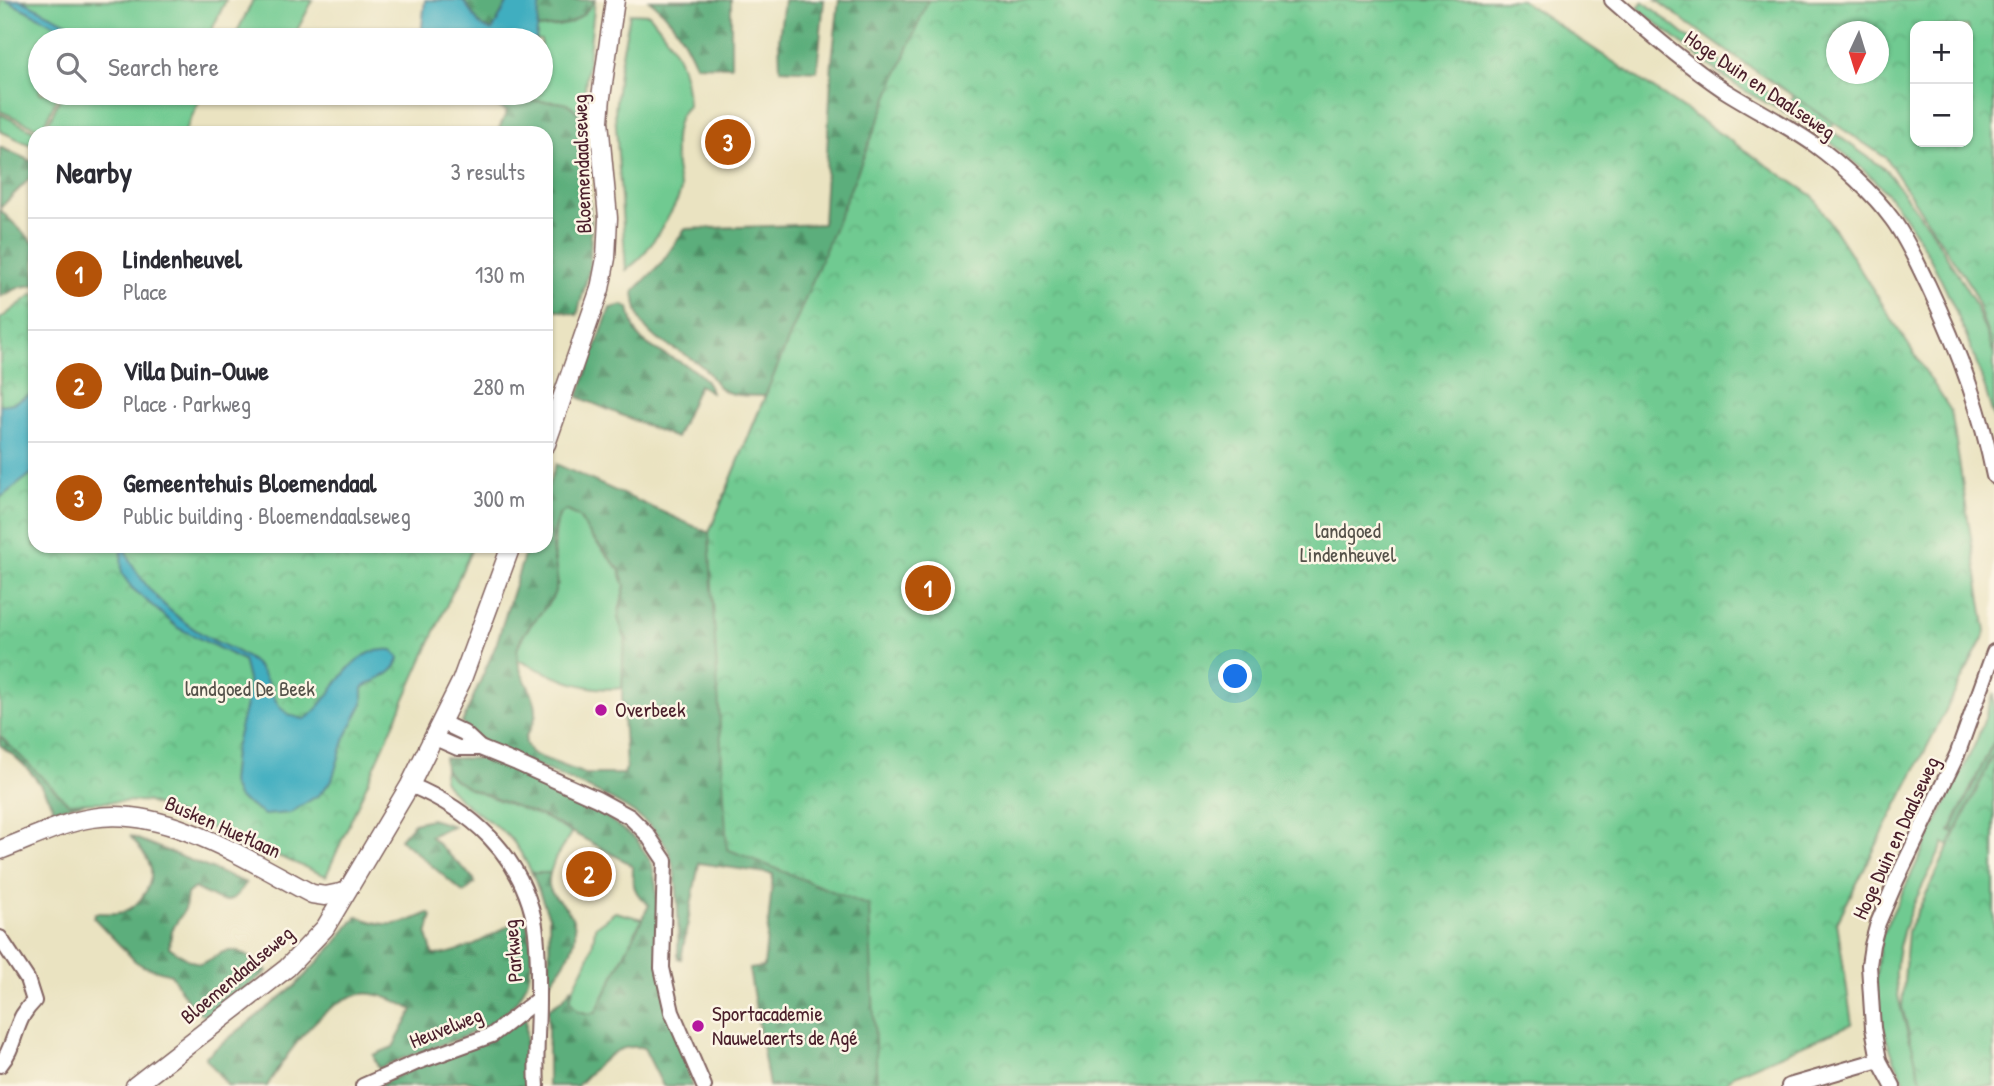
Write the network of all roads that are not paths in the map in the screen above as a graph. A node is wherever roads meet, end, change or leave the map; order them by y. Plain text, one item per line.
1 (615, 0) edge
2 (1612, 0) edge
3 (553, 424) edge
4 (1994, 476) edge
5 (509, 553) edge
6 (1994, 652) edge
7 (437, 730) junction
8 (410, 785) junction
9 (0, 850) edge
10 (345, 892) junction
11 (0, 938) edge
12 (538, 999) junction
13 (1879, 1060) junction
14 (0, 1065) edge
15 (135, 1086) edge
16 (363, 1086) edge
17 (537, 1086) edge
18 (704, 1086) edge
19 (1789, 1086) edge
20 (1893, 1086) edge

1 - 3 street, Bloemendaalseweg
2 - 4 street, Hoge Duin en Daalseweg
5 - 7 street, Bloemendaalseweg
6 - 13 street, Hoge Duin en Daalseweg
7 - 8 street, Bloemendaalseweg
7 - 18 street
8 - 10 street, Bloemendaalseweg
8 - 12 street, Parkweg
9 - 10 street, Busken Huetlaan
10 - 15 street, Bloemendaalseweg
11 - 14 street
12 - 16 street, Heuvelweg
12 - 17 street, Parkweg
13 - 19 street
13 - 20 street, Hoge Duin en Daalseweg

